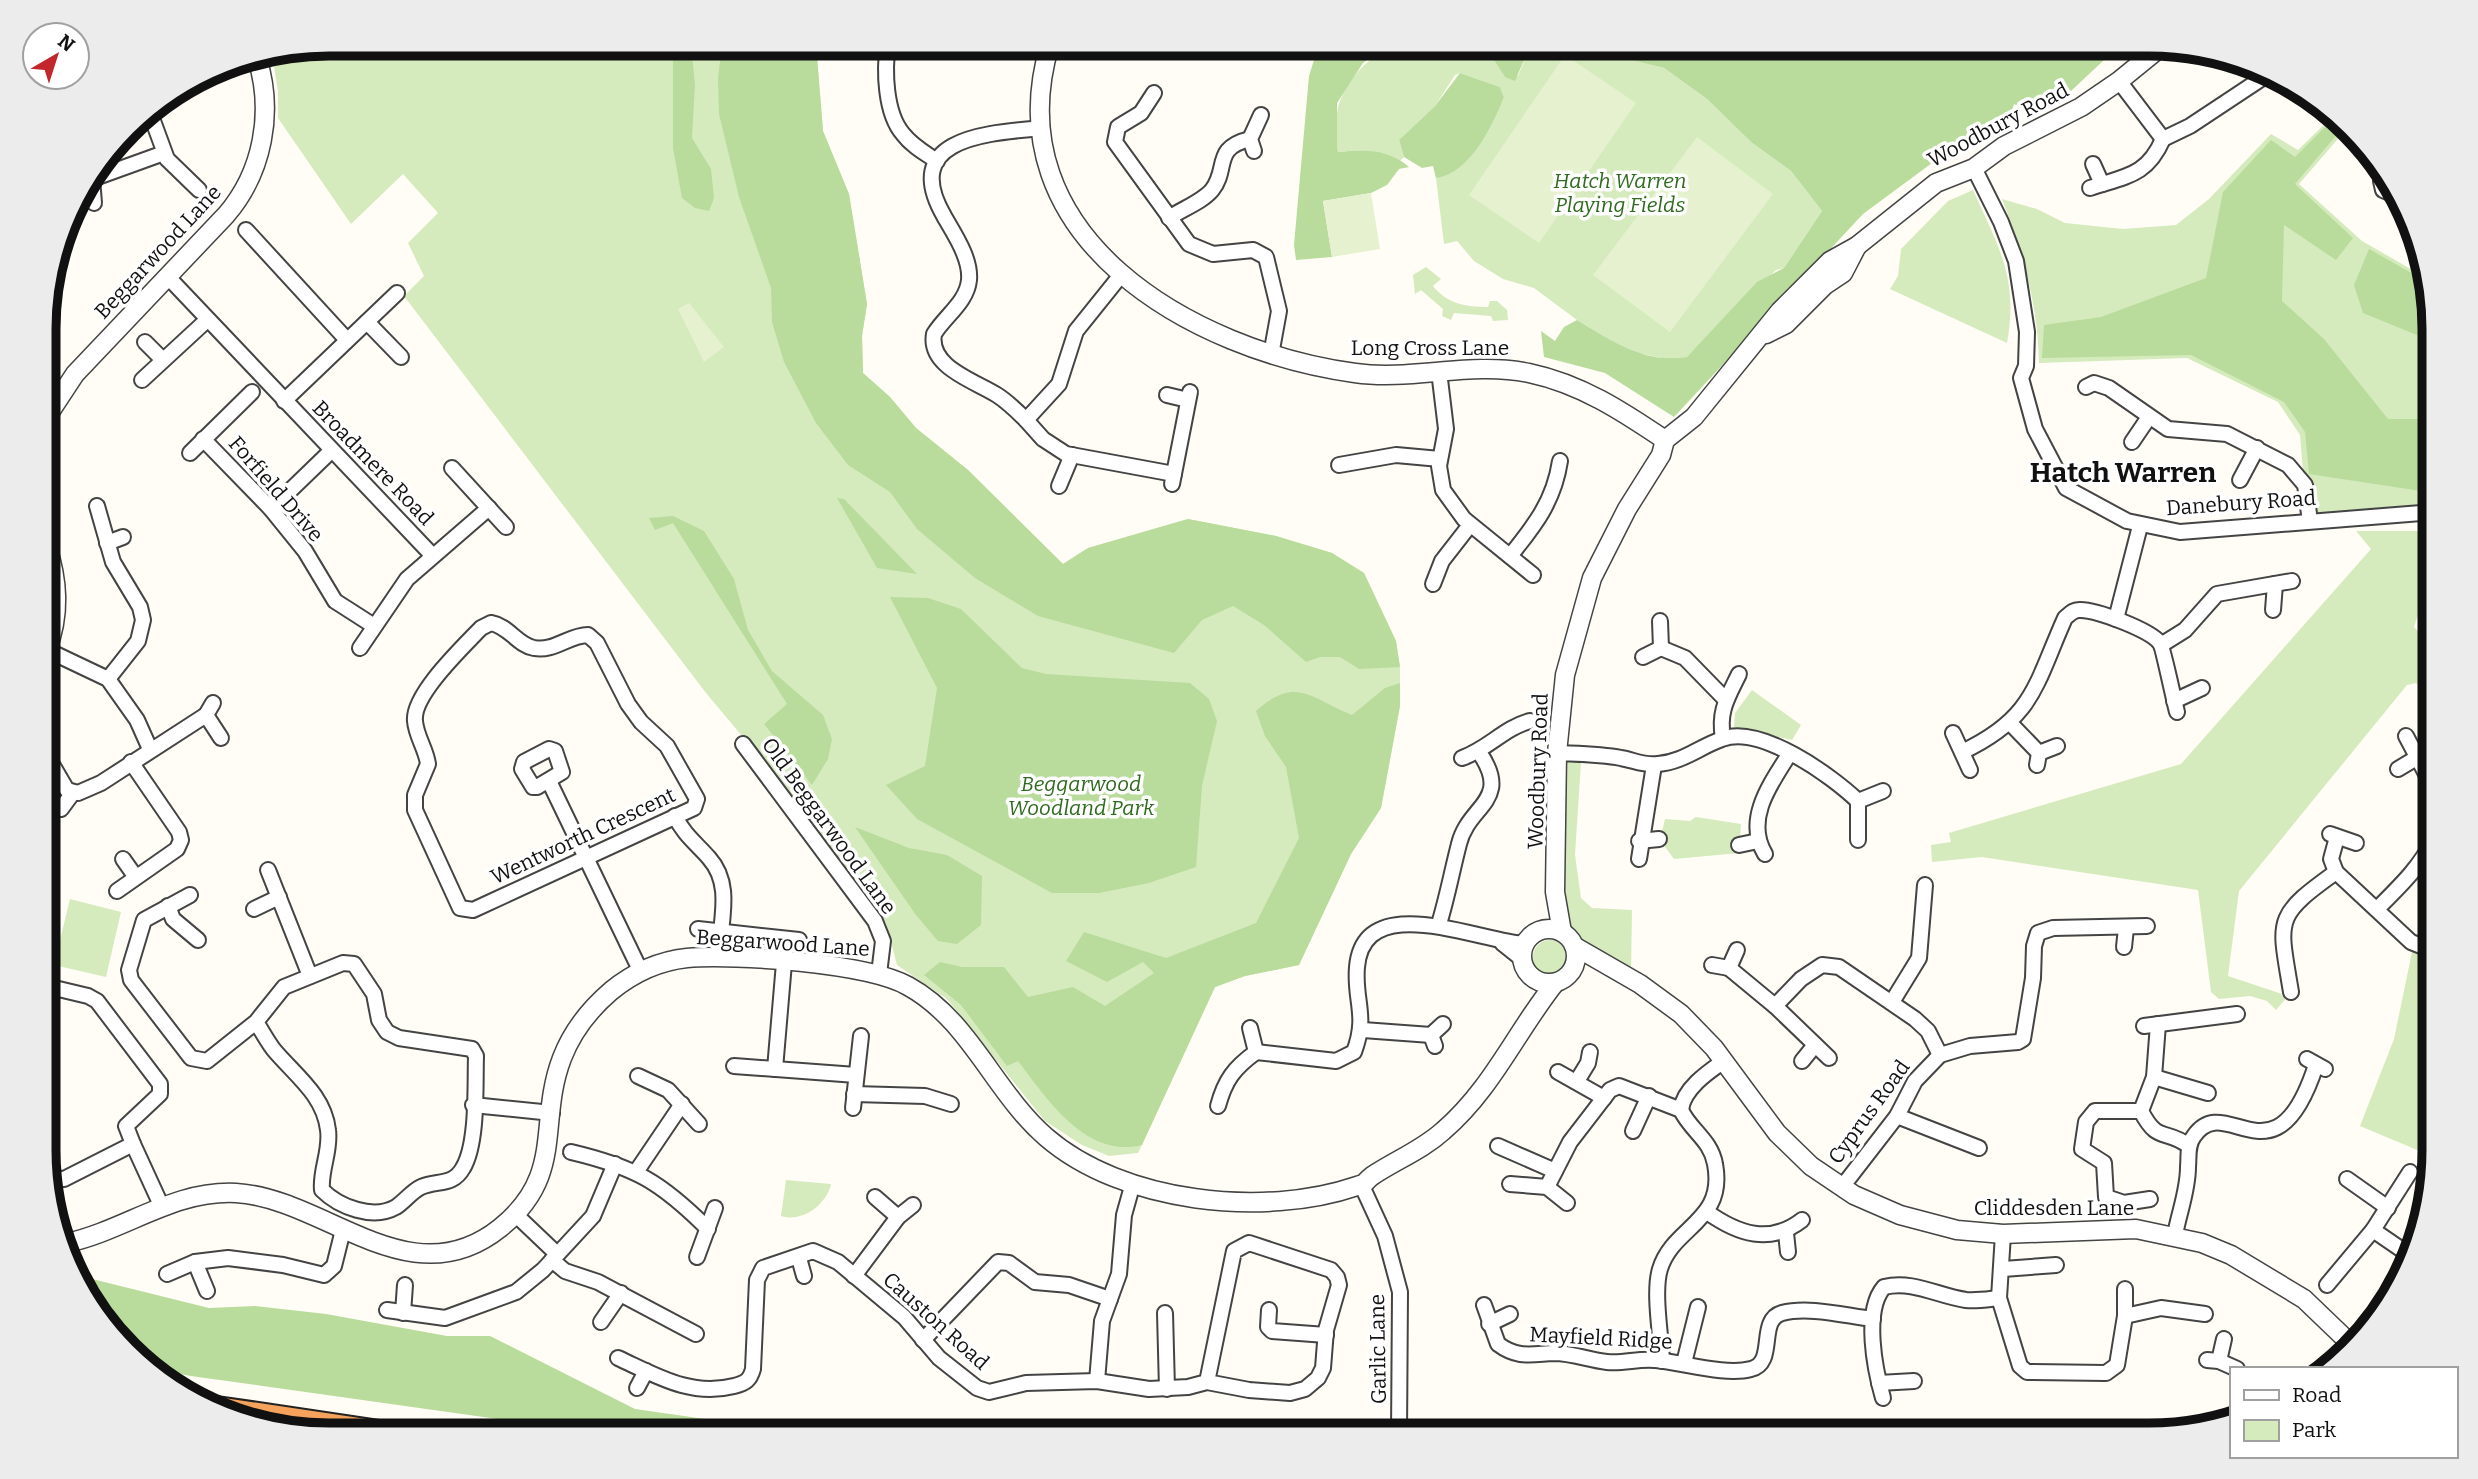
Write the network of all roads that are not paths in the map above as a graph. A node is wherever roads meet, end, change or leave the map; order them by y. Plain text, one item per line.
1 (888, 56) edge
2 (1047, 56) edge
3 (2150, 56) edge
4 (259, 65) edge
5 (2260, 80) edge
6 (2119, 81) junction
7 (1145, 96) dead end
8 (1261, 115) dead end
9 (153, 121) edge
10 (1042, 128) junction
11 (2163, 139) junction
12 (164, 153) junction
13 (937, 161) junction
14 (2093, 164) dead end
15 (1974, 168) junction
16 (104, 175) edge
17 (199, 190) dead end
18 (93, 193) edge
19 (94, 203) dead end
20 (1169, 218) junction
21 (246, 230) dead end
22 (1121, 275) junction
23 (168, 277) junction
24 (397, 292) dead end
25 (207, 320) junction
26 (367, 322) junction
27 (347, 340) junction
28 (145, 342) dead end
29 (1271, 355) junction
30 (401, 357) dead end
31 (163, 360) junction
32 (1439, 371) junction
33 (142, 380) dead end
34 (2086, 387) dead end
35 (251, 393) dead end
36 (1167, 395) dead end
37 (284, 401) junction
38 (56, 402) edge
39 (2149, 417) junction
40 (1026, 420) junction
41 (203, 439) junction
42 (1665, 440) junction
43 (2133, 442) dead end
44 (2257, 448) junction
45 (331, 451) junction
46 (190, 453) dead end
47 (1072, 455) junction
48 (1440, 459) junction
49 (1560, 461) dead end
50 (1339, 465) dead end
51 (452, 468) dead end
52 (2239, 480) dead end
53 (1059, 486) dead end
54 (97, 506) dead end
55 (489, 508) junction
56 (271, 509) junction
57 (2422, 513) edge
58 (2310, 521) junction
59 (1470, 525) junction
60 (2140, 526) junction
61 (506, 527) dead end
62 (123, 537) dead end
63 (107, 543) junction
64 (432, 555) junction
65 (1510, 556) junction
66 (1533, 575) dead end
67 (2292, 581) dead end
68 (1433, 584) dead end
69 (2275, 584) junction
70 (56, 586) edge
71 (2273, 610) dead end
72 (56, 612) edge
73 (2116, 619) junction
74 (1660, 621) dead end
75 (374, 626) junction
76 (2161, 645) junction
77 (360, 648) dead end
78 (1661, 648) junction
79 (56, 655) edge
80 (1643, 657) dead end
81 (1739, 674) dead end
82 (108, 679) junction
83 (2202, 688) dead end
84 (1724, 699) junction
85 (1530, 721) dead end
86 (2010, 723) junction
87 (1953, 733) dead end
88 (2406, 736) dead end
89 (221, 738) dead end
90 (1723, 738) junction
91 (743, 744) dead end
92 (2057, 746) dead end
93 (150, 749) junction
94 (1479, 752) junction
95 (1962, 752) junction
96 (1557, 753) junction
97 (1790, 753) junction
98 (2418, 757) junction
99 (1462, 758) dead end
100 (131, 762) junction
101 (1654, 765) junction
102 (2422, 765) edge
103 (2398, 769) dead end
104 (56, 770) edge
105 (1970, 770) dead end
106 (549, 781) dead end
107 (1883, 791) dead end
108 (72, 794) junction
109 (1858, 801) junction
110 (61, 809) dead end
111 (675, 816) junction
112 (1659, 839) dead end
113 (1858, 840) dead end
114 (1639, 841) junction
115 (2356, 843) dead end
116 (1739, 845) dead end
117 (587, 856) junction
118 (123, 859) dead end
119 (1639, 859) dead end
120 (2422, 861) edge
121 (268, 870) dead end
122 (2336, 872) junction
123 (135, 876) junction
124 (1925, 885) dead end
125 (117, 891) dead end
126 (1555, 892) junction
127 (190, 895) dead end
128 (279, 897) junction
129 (168, 906) junction
130 (2378, 908) junction
131 (254, 909) dead end
132 (1438, 924) junction
133 (2147, 926) dead end
134 (2126, 928) junction
135 (698, 929) dead end
136 (1538, 931) junction
137 (721, 932) junction
138 (1562, 932) junction
139 (198, 940) dead end
140 (799, 940) dead end
141 (1574, 946) junction
142 (2422, 946) edge
143 (2124, 947) dead end
144 (1737, 950) dead end
145 (1523, 951) junction
146 (784, 963) junction
147 (1712, 965) dead end
148 (1609, 968) junction
149 (1729, 968) junction
150 (641, 972) junction
151 (879, 974) junction
152 (310, 976) junction
153 (1532, 977) junction
154 (1561, 979) junction
155 (56, 988) edge
156 (2291, 992) dead end
157 (1892, 1002) junction
158 (1775, 1006) junction
159 (2237, 1014) dead end
160 (1528, 1018) junction
161 (256, 1022) junction
162 (1443, 1024) dead end
163 (1250, 1028) dead end
164 (1363, 1030) junction
165 (861, 1036) dead end
166 (1815, 1045) junction
167 (1256, 1052) junction
168 (1590, 1052) dead end
169 (1940, 1055) junction
170 (1829, 1058) dead end
171 (1724, 1061) junction
172 (1802, 1061) dead end
173 (2316, 1064) dead end
174 (734, 1066) dead end
175 (775, 1069) junction
176 (1558, 1072) dead end
177 (856, 1075) junction
178 (638, 1076) dead end
179 (2154, 1077) junction
180 (928, 1080) dead end
181 (1577, 1081) junction
182 (2208, 1093) dead end
183 (925, 1096) junction
184 (1649, 1096) junction
185 (1604, 1098) junction
186 (682, 1104) junction
187 (951, 1104) dead end
188 (473, 1105) junction
189 (1217, 1106) dead end
190 (1681, 1110) junction
191 (2141, 1111) junction
192 (552, 1113) junction
193 (1897, 1116) junction
194 (699, 1124) dead end
195 (1633, 1131) dead end
196 (132, 1144) junction
197 (1498, 1146) dead end
198 (2189, 1146) junction
199 (1979, 1148) dead end
200 (571, 1152) dead end
201 (615, 1164) junction
202 (1555, 1171) junction
203 (636, 1172) junction
204 (2410, 1172) dead end
205 (58, 1178) edge
206 (2347, 1179) dead end
207 (1133, 1183) junction
208 (1510, 1184) dead end
209 (1362, 1185) junction
210 (1547, 1186) junction
211 (1842, 1187) junction
212 (875, 1197) dead end
213 (2150, 1199) dead end
214 (1567, 1203) dead end
215 (162, 1205) junction
216 (913, 1205) dead end
217 (715, 1208) dead end
218 (2388, 1209) junction
219 (1707, 1212) junction
220 (515, 1214) junction
221 (898, 1217) junction
222 (1802, 1220) dead end
223 (708, 1229) junction
224 (343, 1230) junction
225 (2373, 1230) junction
226 (1786, 1233) junction
227 (2004, 1234) junction
228 (2175, 1235) junction
229 (73, 1241) edge
230 (2402, 1250) edge
231 (1788, 1252) dead end
232 (555, 1257) junction
233 (697, 1257) dead end
234 (799, 1258) junction
235 (195, 1262) junction
236 (2056, 1265) dead end
237 (2003, 1269) junction
238 (167, 1274) dead end
239 (804, 1276) dead end
240 (854, 1276) junction
241 (405, 1284) dead end
242 (2327, 1284) dead end
243 (2125, 1289) dead end
244 (207, 1291) dead end
245 (621, 1293) junction
246 (1999, 1298) junction
247 (1110, 1299) junction
248 (1484, 1305) dead end
249 (1698, 1307) dead end
250 (387, 1310) dead end
251 (1269, 1310) dead end
252 (403, 1312) junction
253 (1165, 1313) dead end
254 (1510, 1314) dead end
255 (2205, 1314) dead end
256 (2125, 1316) junction
257 (1873, 1319) junction
258 (601, 1322) dead end
259 (1489, 1324) junction
260 (696, 1334) dead end
261 (1326, 1335) junction
262 (2224, 1339) dead end
263 (923, 1340) junction
264 (2344, 1341) edge
265 (618, 1358) dead end
266 (1662, 1361) junction
267 (1684, 1363) junction
268 (2232, 1367) edge
269 (646, 1371) junction
270 (1097, 1381) junction
271 (1914, 1381) dead end
272 (1206, 1382) junction
273 (636, 1388) dead end
274 (1167, 1389) junction
275 (273, 1417) edge
276 (301, 1421) edge
277 (1399, 1423) edge

1 - 13 street
2 - 10 street, Long Cross Lane
3 - 6 street, Woodbury Road
4 - 23 street, Beggarwood Lane
5 - 11 street
6 - 11 street
6 - 15 street, Woodbury Road
7 - 20 street
8 - 20 street
9 - 12 street
10 - 13 street
10 - 22 street, Long Cross Lane
11 - 14 street
12 - 16 street
12 - 17 street
13 - 40 street
15 - 42 street, Woodbury Road
15 - 60 street, Danebury Road
18 - 19 street
20 - 29 street
21 - 27 street
22 - 29 street, Long Cross Lane
22 - 40 street
23 - 25 street, Broadmere Road
23 - 38 street, Beggarwood Lane
24 - 26 street, Broadmere Road
25 - 31 street
25 - 37 street, Broadmere Road
26 - 27 street, Broadmere Road
26 - 30 street
27 - 37 street, Broadmere Road
28 - 31 street
29 - 32 street, Long Cross Lane
31 - 33 street
32 - 42 street, Long Cross Lane
32 - 48 street
34 - 39 street
35 - 41 street, Forfield Drive
36 - 47 street
37 - 45 street, Broadmere Road
39 - 43 street
39 - 44 street
40 - 47 street
41 - 46 street, Forfield Drive
41 - 56 street, Forfield Drive
42 - 96 street, Woodbury Road
44 - 52 street
44 - 58 street
45 - 56 street
45 - 64 street, Broadmere Road
47 - 53 street
48 - 50 street
48 - 59 street
49 - 65 street
51 - 55 street
54 - 63 street
55 - 61 street
55 - 64 street
56 - 75 street, Forfield Drive
57 - 58 street, Danebury Road
58 - 60 street, Danebury Road
59 - 65 street
59 - 68 street
60 - 73 street
62 - 63 street
63 - 82 street
64 - 75 street
65 - 66 street
67 - 69 street
69 - 71 street
69 - 76 street
70 - 72 street
73 - 76 street
73 - 86 street
74 - 78 street
75 - 77 street
76 - 83 street
78 - 80 street
78 - 84 street
79 - 82 street
81 - 84 street
82 - 93 street
84 - 90 street
85 - 94 street
86 - 92 street
86 - 95 street
87 - 95 street
88 - 98 street
89 - 93 street
90 - 97 street
90 - 101 street
91 - 151 street, Old Beggarwood Lane
93 - 100 street
94 - 99 street
94 - 132 street
95 - 105 street
96 - 101 street
96 - 126 street, Woodbury Road
97 - 109 street
97 - 116 street
98 - 102 street
98 - 103 street
100 - 108 street
100 - 123 street
101 - 114 street
104 - 108 street
106 - 117 street
107 - 109 street
108 - 110 street
109 - 113 street
111 - 117 street, Wentworth Crescent
111 - 117 street, Wentworth Crescent
111 - 137 street
112 - 114 street
114 - 119 street
115 - 122 street
117 - 150 street
118 - 123 street
120 - 130 street
121 - 128 street
122 - 130 street
122 - 156 street
123 - 125 street
124 - 157 street
126 - 136 street, Woodbury Road
126 - 138 street, Woodbury Road
127 - 129 street
128 - 131 street
128 - 152 street
129 - 139 street
129 - 161 street
130 - 142 street
132 - 145 street
132 - 164 street
133 - 134 street, Cyprus Road
134 - 143 street
134 - 169 street, Cyprus Road
135 - 137 street
136 - 138 street
136 - 145 street
137 - 140 street
138 - 141 street
141 - 148 street, Cliddesden Lane
141 - 154 street
144 - 149 street
145 - 153 street
146 - 150 street, Beggarwood Lane
146 - 151 street, Beggarwood Lane
146 - 175 street
147 - 149 street
148 - 154 street
148 - 171 street, Cliddesden Lane
149 - 158 street
150 - 192 street, Beggarwood Lane
151 - 207 street, Beggarwood Lane
152 - 161 street
152 - 188 street
153 - 154 street
153 - 160 street, Beggarwood Lane
154 - 160 street, Beggarwood Lane
155 - 196 street
157 - 158 street
157 - 169 street
158 - 166 street
159 - 179 street
160 - 209 street, Beggarwood Lane
161 - 188 street
162 - 164 street
163 - 167 street
164 - 167 street
165 - 177 street
166 - 170 street
166 - 172 street
167 - 189 street
168 - 181 street
169 - 193 street, Cyprus Road
171 - 190 street
171 - 211 street, Cliddesden Lane
173 - 198 street
174 - 175 street
175 - 177 street
176 - 181 street
177 - 183 street
178 - 186 street
179 - 182 street
179 - 191 street
180 - 183 street
181 - 185 street
183 - 187 street
184 - 185 street
184 - 190 street
184 - 195 street
185 - 202 street
186 - 194 street
186 - 203 street
188 - 192 street
190 - 219 street
191 - 198 street
191 - 213 street
192 - 220 street, Beggarwood Lane
193 - 199 street
193 - 211 street, Cyprus Road
196 - 205 street
196 - 215 street
197 - 202 street
198 - 228 street
200 - 201 street
201 - 203 street
201 - 232 street
202 - 210 street
203 - 223 street
204 - 218 street
206 - 218 street
207 - 209 street, Beggarwood Lane
207 - 247 street
208 - 210 street
209 - 277 street, Garlic Lane
210 - 214 street
211 - 227 street, Cliddesden Lane
212 - 221 street
215 - 224 street, Beggarwood Lane
215 - 229 street, Beggarwood Lane
216 - 221 street
217 - 223 street
218 - 225 street
219 - 226 street
219 - 266 street
220 - 224 street, Beggarwood Lane
220 - 232 street
221 - 240 street
222 - 226 street
223 - 233 street
224 - 235 street
225 - 230 street
225 - 242 street
226 - 231 street
227 - 228 street, Cliddesden Lane
227 - 237 street
228 - 264 street, Cliddesden Lane
232 - 245 street
232 - 252 street
234 - 239 street
234 - 240 street, Causton Road
234 - 269 street, Causton Road
235 - 238 street
235 - 244 street
236 - 237 street
237 - 246 street
240 - 263 street, Causton Road
241 - 252 street
243 - 256 street
245 - 258 street
245 - 260 street
246 - 256 street
246 - 257 street
247 - 263 street
247 - 270 street
248 - 259 street, Mayfield Ridge
249 - 267 street, Mayfield Ridge
250 - 252 street
251 - 261 street
253 - 274 street
254 - 259 street, Mayfield Ridge
255 - 256 street
257 - 267 street, Mayfield Ridge
257 - 271 street
259 - 266 street, Mayfield Ridge
261 - 272 street, Causton Road
261 - 272 street
262 - 268 street
263 - 270 street, Causton Road
265 - 269 street, Causton Road
266 - 267 street, Mayfield Ridge
269 - 273 street
270 - 274 street, Causton Road
272 - 274 street, Causton Road
275 - 276 highway

